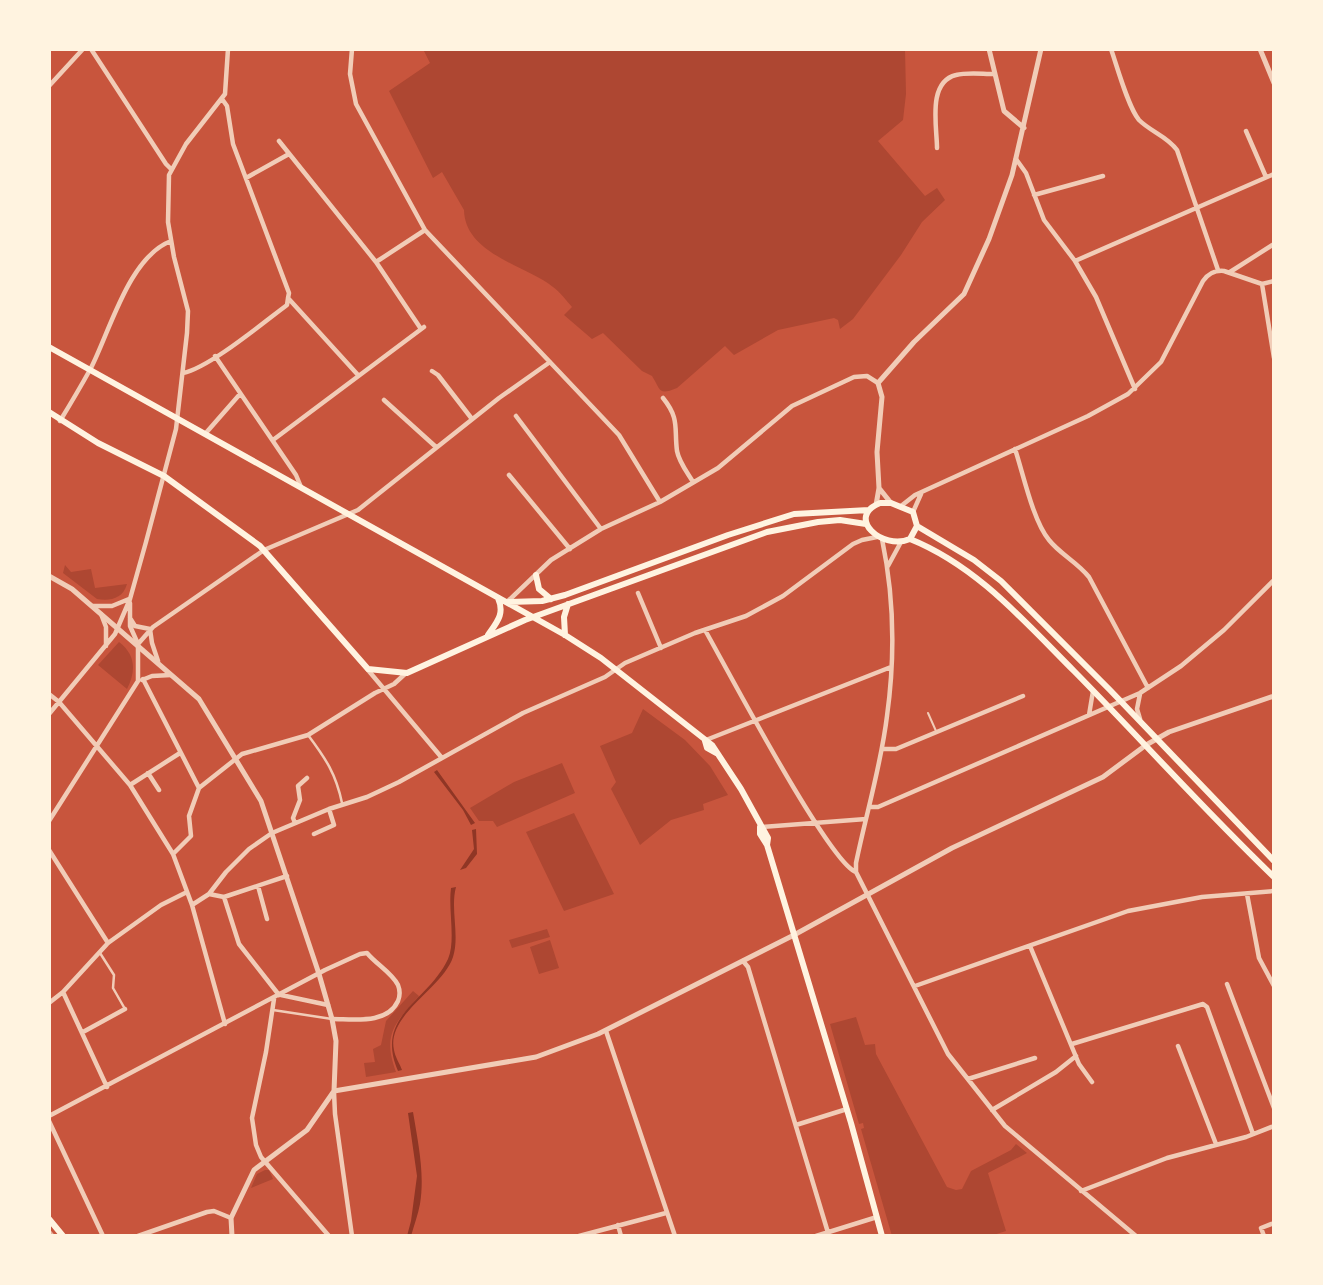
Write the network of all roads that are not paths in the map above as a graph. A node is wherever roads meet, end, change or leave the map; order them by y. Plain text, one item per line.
1 (83, 49) edge
2 (91, 49) edge
3 (228, 49) edge
4 (352, 49) edge
5 (989, 49) edge
6 (1041, 49) edge
7 (1111, 49) edge
8 (1260, 49) edge
9 (994, 74) junction
10 (1274, 83) edge
11 (49, 86) edge
12 (222, 99) junction
13 (1024, 128) junction
14 (1246, 131) dead end
15 (279, 141) dead end
16 (937, 148) dead end
17 (289, 154) junction
18 (1015, 159) junction
19 (171, 169) junction
20 (1274, 174) edge
21 (1103, 176) dead end
22 (1266, 177) junction
23 (246, 178) junction
24 (1034, 195) junction
25 (1198, 207) junction
26 (425, 230) junction
27 (171, 241) junction
28 (1274, 244) edge
29 (1075, 261) junction
30 (376, 262) junction
31 (1218, 270) junction
32 (1230, 272) junction
33 (1274, 281) edge
34 (1262, 284) junction
35 (288, 298) junction
36 (49, 347) edge
37 (215, 356) junction
38 (1274, 358) edge
39 (550, 361) junction
40 (90, 370) junction
41 (432, 371) dead end
42 (183, 373) junction
43 (358, 375) junction
44 (878, 383) junction
45 (1135, 389) junction
46 (240, 394) junction
47 (663, 398) dead end
48 (384, 400) dead end
49 (49, 412) edge
50 (516, 416) dead end
51 (177, 418) junction
52 (472, 419) junction
53 (60, 421) junction
54 (205, 434) junction
55 (272, 440) junction
56 (436, 447) junction
57 (1015, 449) junction
58 (509, 475) dead end
59 (164, 476) junction
60 (693, 482) junction
61 (302, 488) junction
62 (879, 488) junction
63 (921, 493) junction
64 (660, 502) junction
65 (891, 503) junction
66 (876, 505) junction
67 (901, 506) junction
68 (869, 510) junction
69 (913, 512) junction
70 (349, 514) junction
71 (868, 526) junction
72 (917, 526) junction
73 (601, 529) junction
74 (880, 538) junction
75 (910, 539) junction
76 (862, 540) junction
77 (901, 542) junction
78 (570, 548) junction
79 (264, 550) junction
80 (887, 567) junction
81 (536, 575) junction
82 (49, 576) edge
83 (1274, 580) edge
84 (638, 593) dead end
85 (497, 596) junction
86 (130, 599) junction
87 (551, 599) junction
88 (507, 602) junction
89 (568, 604) junction
90 (93, 606) junction
91 (101, 613) junction
92 (129, 617) junction
93 (534, 617) junction
94 (118, 628) junction
95 (150, 629) junction
96 (705, 630) junction
97 (565, 635) junction
98 (488, 636) junction
99 (138, 644) junction
100 (106, 646) junction
101 (661, 648) junction
102 (158, 661) junction
103 (891, 667) junction
104 (368, 669) junction
105 (615, 670) junction
106 (407, 673) junction
107 (174, 675) junction
108 (140, 680) junction
109 (1148, 688) junction
110 (385, 690) junction
111 (1093, 691) junction
112 (1140, 692) junction
113 (49, 694) edge
114 (1023, 695) dead end
115 (1274, 696) edge
116 (59, 702) junction
117 (1121, 702) junction
118 (1110, 707) junction
119 (928, 713) dead end
120 (49, 714) edge
121 (1089, 715) junction
122 (756, 720) junction
123 (1141, 723) junction
124 (936, 732) junction
125 (308, 735) junction
126 (1156, 739) junction
127 (705, 741) junction
128 (1146, 745) junction
129 (96, 747) junction
130 (882, 749) junction
131 (180, 753) junction
132 (442, 758) junction
133 (235, 759) junction
134 (148, 773) junction
135 (307, 778) dead end
136 (130, 785) junction
137 (199, 788) junction
138 (159, 790) dead end
139 (343, 805) junction
140 (869, 807) junction
141 (329, 809) junction
142 (866, 819) junction
143 (49, 821) edge
144 (815, 822) junction
145 (295, 823) junction
146 (760, 827) junction
147 (272, 833) junction
148 (314, 834) dead end
149 (49, 850) edge
150 (173, 854) junction
151 (1274, 861) edge
152 (856, 872) junction
153 (287, 876) junction
154 (1274, 877) edge
155 (258, 886) junction
156 (1274, 891) edge
157 (187, 892) junction
158 (209, 894) junction
159 (867, 894) junction
160 (1247, 894) junction
161 (224, 897) junction
162 (192, 905) junction
163 (267, 919) dead end
164 (794, 935) junction
165 (108, 943) junction
166 (1030, 946) junction
167 (100, 952) junction
168 (743, 961) junction
169 (320, 974) junction
170 (1227, 984) dead end
171 (915, 986) junction
172 (1274, 986) edge
173 (63, 992) junction
174 (277, 996) junction
175 (49, 1003) edge
176 (328, 1005) junction
177 (125, 1009) joint
178 (272, 1010) junction
179 (332, 1019) junction
180 (225, 1024) junction
181 (606, 1031) junction
182 (83, 1032) junction
183 (1072, 1044) junction
184 (1178, 1046) dead end
185 (1076, 1056) junction
186 (1035, 1058) dead end
187 (967, 1079) junction
188 (1092, 1082) dead end
189 (107, 1087) junction
190 (334, 1091) junction
191 (1274, 1108) edge
192 (847, 1110) junction
193 (992, 1110) junction
194 (49, 1118) edge
195 (796, 1125) junction
196 (1273, 1129) edge
197 (1253, 1134) junction
198 (1216, 1144) junction
199 (265, 1160) junction
200 (1081, 1191) junction
201 (666, 1213) junction
202 (877, 1217) junction
203 (231, 1218) junction
204 (49, 1219) edge
205 (1274, 1223) edge
206 (618, 1225) junction
207 (828, 1234) edge
208 (63, 1236) edge
209 (103, 1236) edge
210 (138, 1236) edge
211 (232, 1236) edge
212 (329, 1236) edge
213 (352, 1236) edge
214 (579, 1236) edge
215 (621, 1236) edge
216 (675, 1236) edge
217 (816, 1236) edge
218 (882, 1236) edge
219 (1136, 1236) edge
220 (1264, 1236) edge

1 - 11 street
2 - 19 street
3 - 12 street
4 - 26 street
5 - 9 street
6 - 13 street
7 - 25 street
8 - 10 street
9 - 13 street
9 - 16 street
12 - 19 street
12 - 23 street
13 - 18 street
14 - 22 street
15 - 17 street
17 - 23 street
17 - 30 street
18 - 24 street
18 - 44 street
19 - 27 street
20 - 22 street
21 - 24 street
22 - 25 street
23 - 35 street
24 - 29 street
25 - 29 street
25 - 31 street
26 - 30 street
26 - 39 street
27 - 40 street
27 - 42 street
28 - 32 street
29 - 45 street
30 - 43 street
31 - 32 street
31 - 45 street
32 - 34 street
33 - 34 street
34 - 38 street
35 - 37 street
35 - 43 street
36 - 40 main road
37 - 42 street
37 - 46 street
39 - 52 street
39 - 64 street
40 - 51 main road
40 - 53 street
41 - 52 street
42 - 51 street
43 - 55 street
44 - 60 street
44 - 62 street
45 - 57 street
46 - 54 street
46 - 55 street
47 - 60 street
48 - 56 street
49 - 53 main road
50 - 73 street
51 - 54 main road
51 - 59 street
52 - 56 street
53 - 59 main road
54 - 61 main road
55 - 61 street
56 - 70 street
57 - 63 street
57 - 109 street
58 - 78 street
59 - 79 main road
59 - 86 street
60 - 64 street
61 - 70 main road
62 - 65 street
62 - 66 street
63 - 67 street
63 - 69 street
64 - 73 street
65 - 66 main road
65 - 67 main road
66 - 68 main road
67 - 69 main road
68 - 71 main road
68 - 87 main road
69 - 72 main road
70 - 79 street
70 - 85 main road
71 - 74 main road
71 - 76 street
71 - 89 main road
72 - 75 main road
72 - 117 main road
73 - 78 street
74 - 76 street
74 - 77 main road
74 - 80 street
75 - 77 main road
75 - 111 main road
76 - 96 street
77 - 80 street
78 - 81 street
79 - 95 street
79 - 104 main road
80 - 103 street
81 - 87 main road
81 - 88 street
82 - 90 street
83 - 109 street
84 - 101 street
85 - 88 main road
85 - 98 main road
86 - 90 street
86 - 92 street
86 - 94 street
87 - 88 main road
88 - 93 main road
89 - 93 main road
89 - 97 main road
90 - 91 street
91 - 94 street
91 - 100 street
92 - 95 street
92 - 99 street
93 - 97 main road
93 - 98 main road
94 - 99 street
94 - 100 street
95 - 99 street
95 - 102 street
96 - 101 street
96 - 122 street
97 - 105 main road
98 - 106 main road
99 - 102 street
99 - 108 street
100 - 116 street
101 - 105 street
102 - 107 street
103 - 122 street
103 - 130 street
104 - 106 main road
104 - 110 street
105 - 127 main road
105 - 132 street
106 - 110 street
107 - 108 street
107 - 133 street
108 - 129 street
108 - 131 street
109 - 112 street
110 - 125 street
110 - 132 street
111 - 118 main road
111 - 121 street
112 - 117 street
112 - 123 street
113 - 116 street
114 - 124 street
115 - 126 street
116 - 120 street
116 - 129 street
117 - 118 street
117 - 123 main road
118 - 121 street
118 - 128 main road
119 - 124 lane
121 - 140 street
122 - 127 street
122 - 144 street
123 - 126 main road
124 - 130 street
125 - 133 street
125 - 139 street
126 - 128 street
126 - 151 main road
127 - 146 main road
128 - 154 main road
128 - 159 street
129 - 136 street
129 - 143 street
130 - 140 street
131 - 134 street
131 - 137 street
132 - 139 street
133 - 137 street
133 - 147 street
134 - 136 street
134 - 138 street
135 - 145 street
136 - 150 street
137 - 150 street
139 - 141 street
140 - 142 street
141 - 145 street
141 - 148 street
142 - 144 street
142 - 152 street
144 - 146 street
144 - 152 street
145 - 147 street
146 - 164 main road
147 - 153 street
147 - 158 street
149 - 165 street
150 - 157 street
152 - 159 street
153 - 155 street
153 - 169 street
155 - 161 street
155 - 163 street
156 - 160 street
157 - 162 street
157 - 165 street
158 - 161 street
158 - 162 street
159 - 164 street
159 - 171 street
160 - 166 street
160 - 172 street
161 - 174 street
162 - 180 street
164 - 168 street
164 - 192 main road
165 - 167 street
166 - 171 street
166 - 183 street
167 - 173 street
167 - 177 street
168 - 181 street
168 - 195 street
169 - 174 street
169 - 176 street
169 - 179 street
170 - 191 street
171 - 187 street
173 - 175 street
173 - 182 street
174 - 176 street
174 - 178 street
174 - 180 street
176 - 179 street
177 - 182 street
178 - 179 street
178 - 199 street
179 - 190 street
180 - 189 street
181 - 190 street
181 - 201 street
182 - 189 street
183 - 185 street
183 - 197 street
184 - 198 street
185 - 188 street
185 - 193 street
186 - 187 street
187 - 193 street
189 - 194 street
190 - 199 street
190 - 213 street
192 - 195 street
192 - 202 main road
193 - 200 street
194 - 209 street
195 - 207 street
196 - 197 street
197 - 198 street
198 - 200 street
199 - 203 street
199 - 212 street
200 - 219 street
201 - 206 street
201 - 216 street
202 - 207 street
202 - 218 main road
203 - 210 street
203 - 211 street
204 - 208 main road
205 - 220 street
206 - 214 street
206 - 215 street
207 - 217 street

